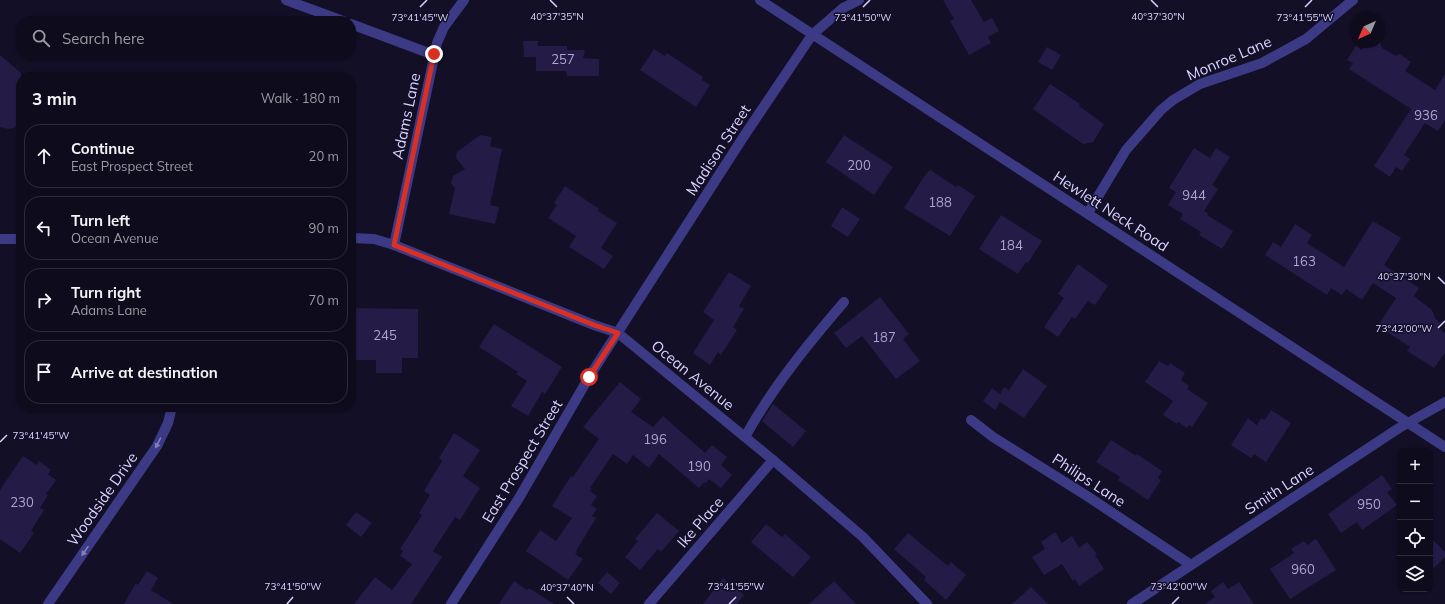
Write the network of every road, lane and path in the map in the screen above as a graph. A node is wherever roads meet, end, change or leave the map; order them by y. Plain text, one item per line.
1 (286, 0) edge
2 (464, 0) edge
3 (760, 0) edge
4 (859, 0) edge
5 (1353, 0) edge
6 (329, 16) edge
7 (356, 26) edge
8 (812, 35) junction
9 (434, 54) junction
10 (1088, 213) junction
11 (356, 238) edge
12 (0, 239) edge
13 (16, 239) edge
14 (394, 245) junction
15 (844, 302) dead end
16 (618, 333) junction
17 (1445, 402) edge
18 (171, 412) edge
19 (971, 420) dead end
20 (1409, 423) junction
21 (745, 437) junction
22 (1445, 447) edge
23 (773, 460) junction
24 (1191, 565) junction
25 (48, 604) edge
26 (451, 604) edge
27 (649, 604) edge
28 (927, 604) edge
29 (1132, 604) edge

1 - 6 street
2 - 9 street, Adams Lane
3 - 8 street, Hewlett Neck Road
4 - 8 street, Madison Street
5 - 10 street, Monroe Lane
7 - 9 street
8 - 10 street, Hewlett Neck Road
8 - 16 street, Madison Street
9 - 14 street, Adams Lane
10 - 20 street, Hewlett Neck Road
11 - 14 street, Ocean Avenue
12 - 13 street
14 - 16 street, Ocean Avenue
15 - 21 street
16 - 21 street, Ocean Avenue
16 - 26 street, East Prospect Street
17 - 20 street, Smith Lane
18 -> 25 street, Woodside Drive
19 - 24 street, Philips Lane
20 - 22 street, Hewlett Neck Road
20 - 24 street, Smith Lane
21 - 23 street, Ocean Avenue
23 - 27 street, Ike Place
23 - 28 street, Ocean Avenue
24 - 29 street, Smith Lane

